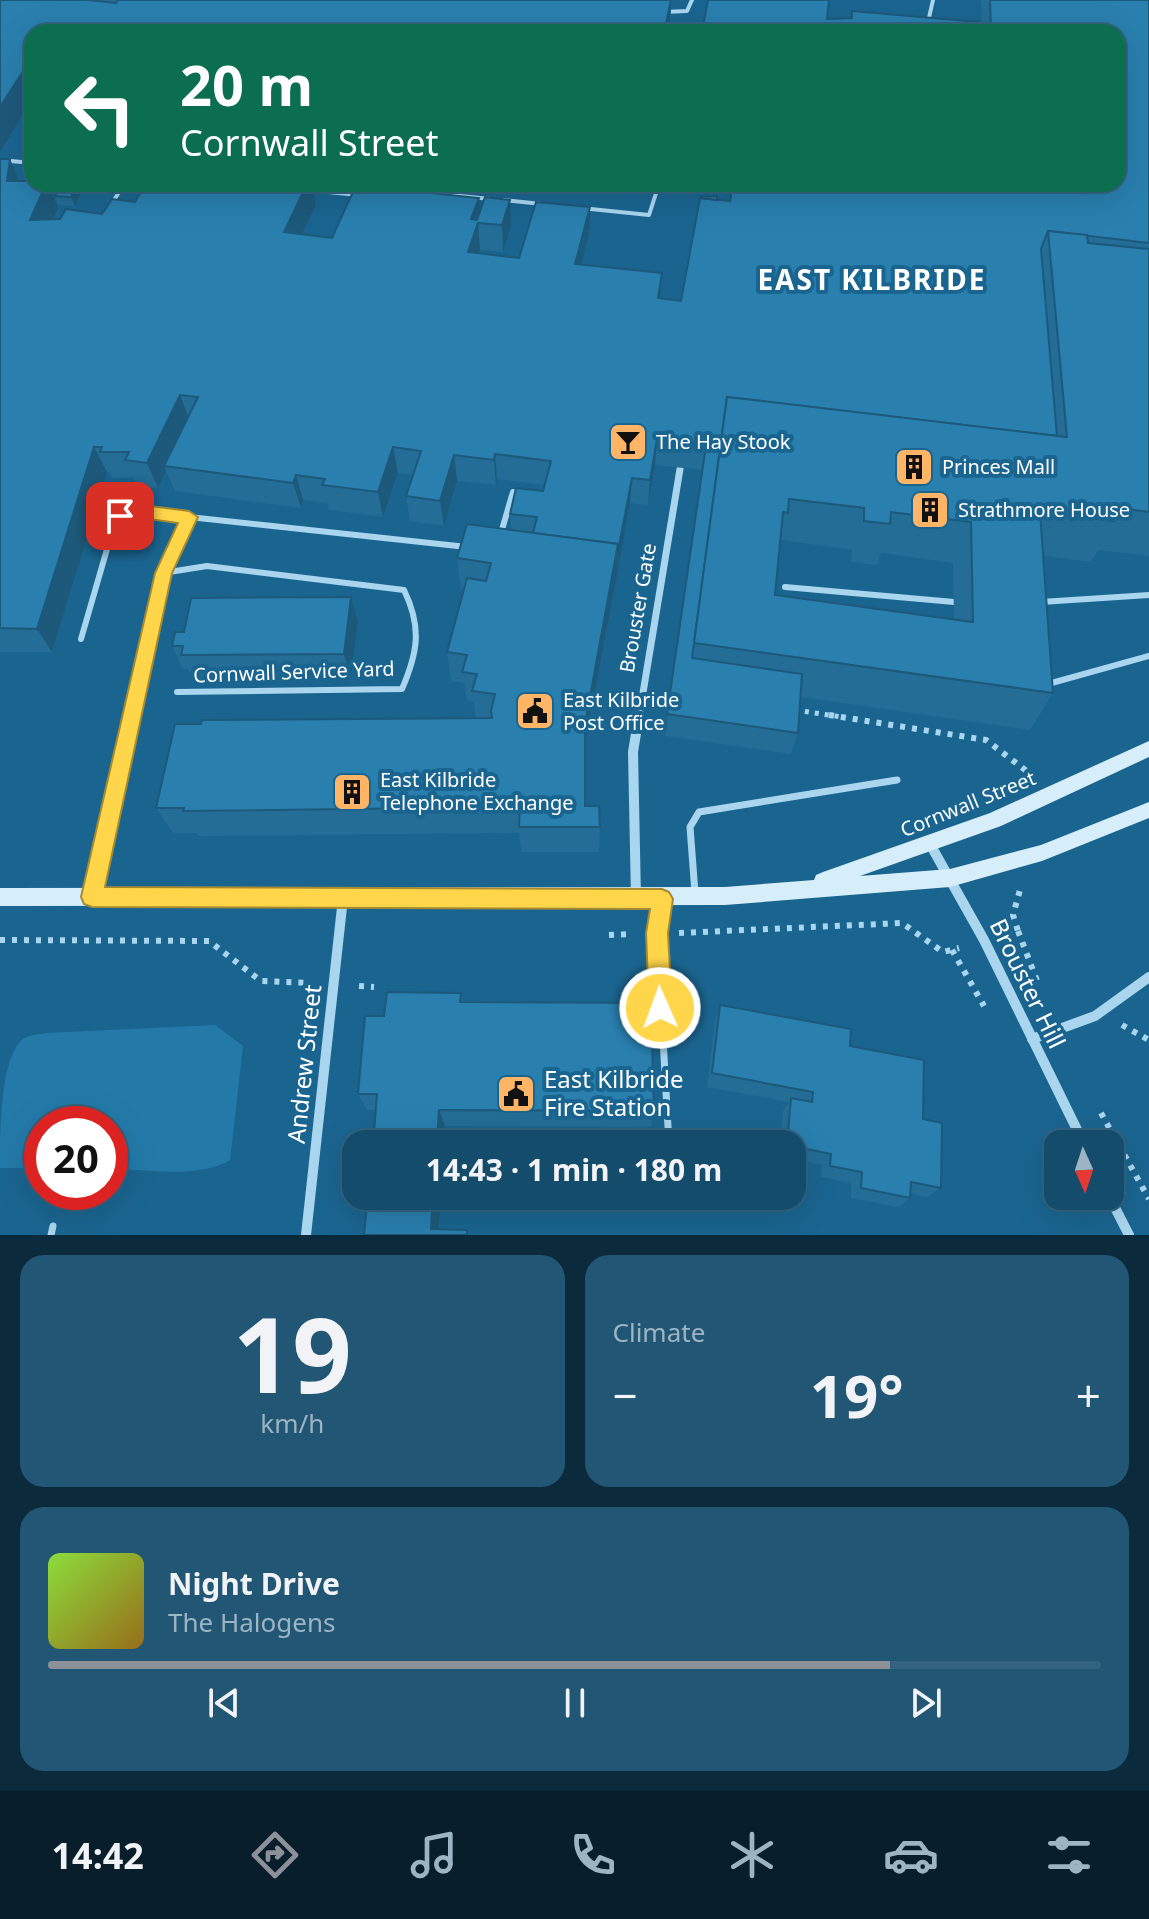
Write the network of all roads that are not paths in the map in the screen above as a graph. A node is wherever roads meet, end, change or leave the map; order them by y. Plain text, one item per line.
1 (692, 0) edge
2 (933, 0) edge
3 (657, 11) edge
4 (925, 24) edge
5 (0, 160) edge
6 (24, 162) edge
7 (119, 192) edge
8 (330, 192) edge
9 (656, 192) edge
10 (436, 193) edge
11 (369, 196) edge
12 (543, 204) edge
13 (573, 207) edge
14 (109, 208) edge
15 (680, 469) edge
16 (513, 492) edge
17 (189, 517) junction
18 (500, 536) edge
19 (475, 546) edge
20 (163, 573) junction
21 (785, 587) dead end
22 (1149, 595) edge
23 (954, 602) dead end
24 (1034, 603) edge
25 (81, 639) dead end
26 (1149, 656) edge
27 (1048, 684) edge
28 (177, 692) dead end
29 (1149, 749) edge
30 (897, 780) dead end
31 (1149, 810) edge
32 (930, 844) junction
33 (950, 878) junction
34 (799, 890) junction
35 (0, 897) edge
36 (92, 897) junction
37 (343, 897) junction
38 (696, 898) junction
39 (636, 899) junction
40 (662, 899) junction
41 (1149, 977) edge
42 (1032, 1039) junction
43 (668, 1130) edge
44 (1077, 1130) edge
45 (1116, 1210) edge
46 (306, 1235) edge
47 (1129, 1235) edge

1 - 3 lane
2 - 4 lane
5 - 6 lane
7 - 14 lane
8 - 11 lane
9 - 13 lane
10 - 12 lane
15 - 39 street, Brouster Gate
16 - 18 lane
17 - 19 lane
17 - 20 lane
17 - 25 lane
20 - 28 lane, Cornwall Service Yard
20 - 36 lane
21 - 23 lane
22 - 24 lane
26 - 27 lane
29 - 32 street, Cornwall Street
30 - 38 lane
31 - 33 street, Cornwall Street
32 - 33 street, Brouster Hill
32 - 34 street, Cornwall Street
33 - 34 street, Cornwall Street
33 - 42 street, Brouster Hill
34 - 38 street, Cornwall Street
35 - 36 street, Cornwall Street
36 - 37 street, Cornwall Street
37 - 39 street, Cornwall Street
37 - 46 street, Andrew Street
38 - 40 street, Cornwall Street
39 - 40 street, Cornwall Street
40 - 43 lane
41 - 42 street
42 - 44 street, Brouster Hill
45 - 47 street

